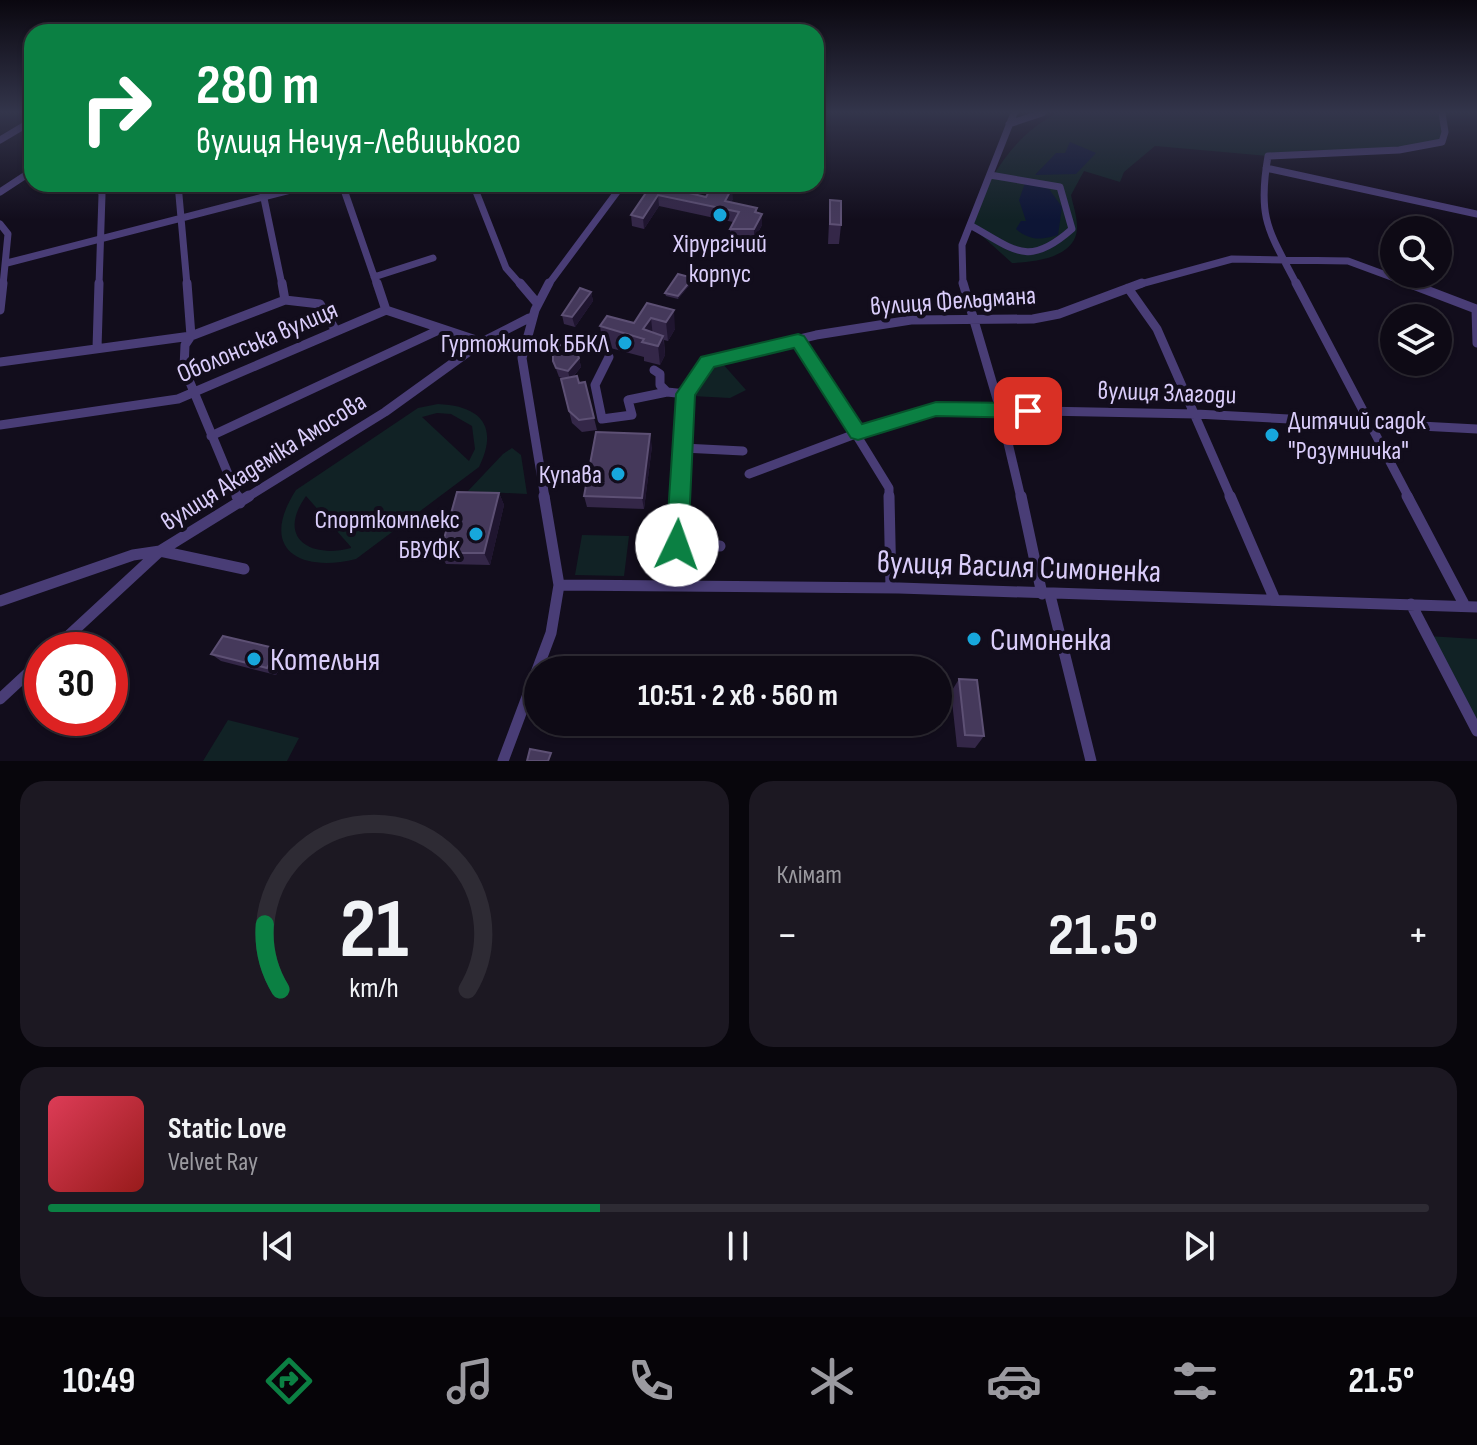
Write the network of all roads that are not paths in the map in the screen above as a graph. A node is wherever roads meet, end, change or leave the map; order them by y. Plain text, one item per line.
1 (1000, 149) edge
2 (1400, 149) edge
3 (1266, 168) junction
4 (990, 175) junction
5 (24, 177) edge
6 (0, 192) edge
7 (101, 192) edge
8 (178, 192) edge
9 (262, 192) edge
10 (283, 192) edge
11 (345, 192) edge
12 (476, 192) edge
13 (617, 192) edge
14 (263, 197) junction
15 (1477, 214) edge
16 (179, 219) junction
17 (0, 224) edge
18 (970, 225) junction
19 (100, 239) junction
20 (433, 258) dead end
21 (1284, 262) junction
22 (7, 263) junction
23 (374, 277) junction
24 (1128, 288) junction
25 (285, 300) junction
26 (537, 303) junction
27 (0, 310) edge
28 (386, 310) junction
29 (529, 318) junction
30 (973, 320) junction
31 (441, 329) junction
32 (336, 331) junction
33 (191, 336) junction
34 (798, 340) junction
35 (482, 342) junction
36 (1477, 343) edge
37 (97, 348) junction
38 (609, 357) dead end
39 (0, 362) edge
40 (654, 370) dead end
41 (667, 392) junction
42 (193, 394) junction
43 (686, 394) junction
44 (1000, 410) junction
45 (1196, 414) junction
46 (1371, 424) junction
47 (0, 425) edge
48 (1477, 429) edge
49 (858, 433) junction
50 (211, 436) junction
51 (683, 448) junction
52 (743, 451) dead end
53 (749, 474) dead end
54 (240, 503) junction
55 (677, 545) junction
56 (720, 546) dead end
57 (160, 551) junction
58 (244, 569) dead end
59 (559, 585) junction
60 (675, 585) junction
61 (891, 588) junction
62 (1046, 594) junction
63 (1275, 600) junction
64 (0, 601) edge
65 (1411, 604) junction
66 (1471, 607) edge
67 (72, 632) edge
68 (24, 677) edge
69 (0, 699) edge
70 (1477, 731) edge
71 (503, 761) edge
72 (1091, 761) edge

1 - 4 street
2 - 3 street
3 - 15 street
3 - 21 street
4 - 18 street
4 - 18 street
5 - 6 street
7 - 19 street
8 - 16 street
9 - 14 street
10 - 14 street
11 - 23 street
12 - 26 street
13 - 26 street
14 - 16 street
14 - 25 street
16 - 19 street
16 - 33 street
17 - 22 street
18 - 30 street
19 - 22 street
19 - 37 street
20 - 23 street
21 - 24 street, вулиця Фельдмана
21 - 36 street, вулиця Фельдмана
21 - 46 street
22 - 27 street
23 - 28 street
24 - 30 street, вулиця Фельдмана
24 - 45 street
25 - 32 street
25 - 33 street
26 - 29 street
28 - 31 street
28 - 32 street, Оболонська вулиця
29 - 35 street, вулиця Академіка Амосова
29 - 59 street
30 - 34 street, вулиця Фельдмана
30 - 44 street
31 - 35 street
31 - 50 street
32 - 42 street, Оболонська вулиця
33 - 37 street
33 - 42 street
34 - 43 street, вулиця Фельдмана
34 - 49 street
35 - 54 street, вулиця Академіка Амосова
37 - 39 street
38 - 41 street
40 - 41 street
41 - 43 street
42 - 47 street, Оболонська вулиця
42 - 50 street
43 - 51 street
44 - 45 street, вулиця Злагоди
44 - 49 street, вулиця Злагоди
44 - 62 street
45 - 46 street, вулиця Злагоди
45 - 63 street
46 - 48 street, вулиця Злагоди
46 - 66 street
49 - 53 street, вулиця Злагоди
49 - 61 street
50 - 54 street
51 - 52 street
51 - 55 street
54 - 57 street, вулиця Академіка Амосова
55 - 56 street
55 - 60 street
57 - 58 street
57 - 64 street, вулиця Академіка Амосова
57 - 67 street
59 - 60 street, вулиця Василя Симоненка
59 - 71 street
60 - 61 street, вулиця Василя Симоненка
61 - 62 street, вулиця Василя Симоненка
62 - 63 street, вулиця Василя Симоненка
62 - 72 street
63 - 65 street, вулиця Василя Симоненка
65 - 66 street, вулиця Василя Симоненка
65 - 70 street
68 - 69 street

